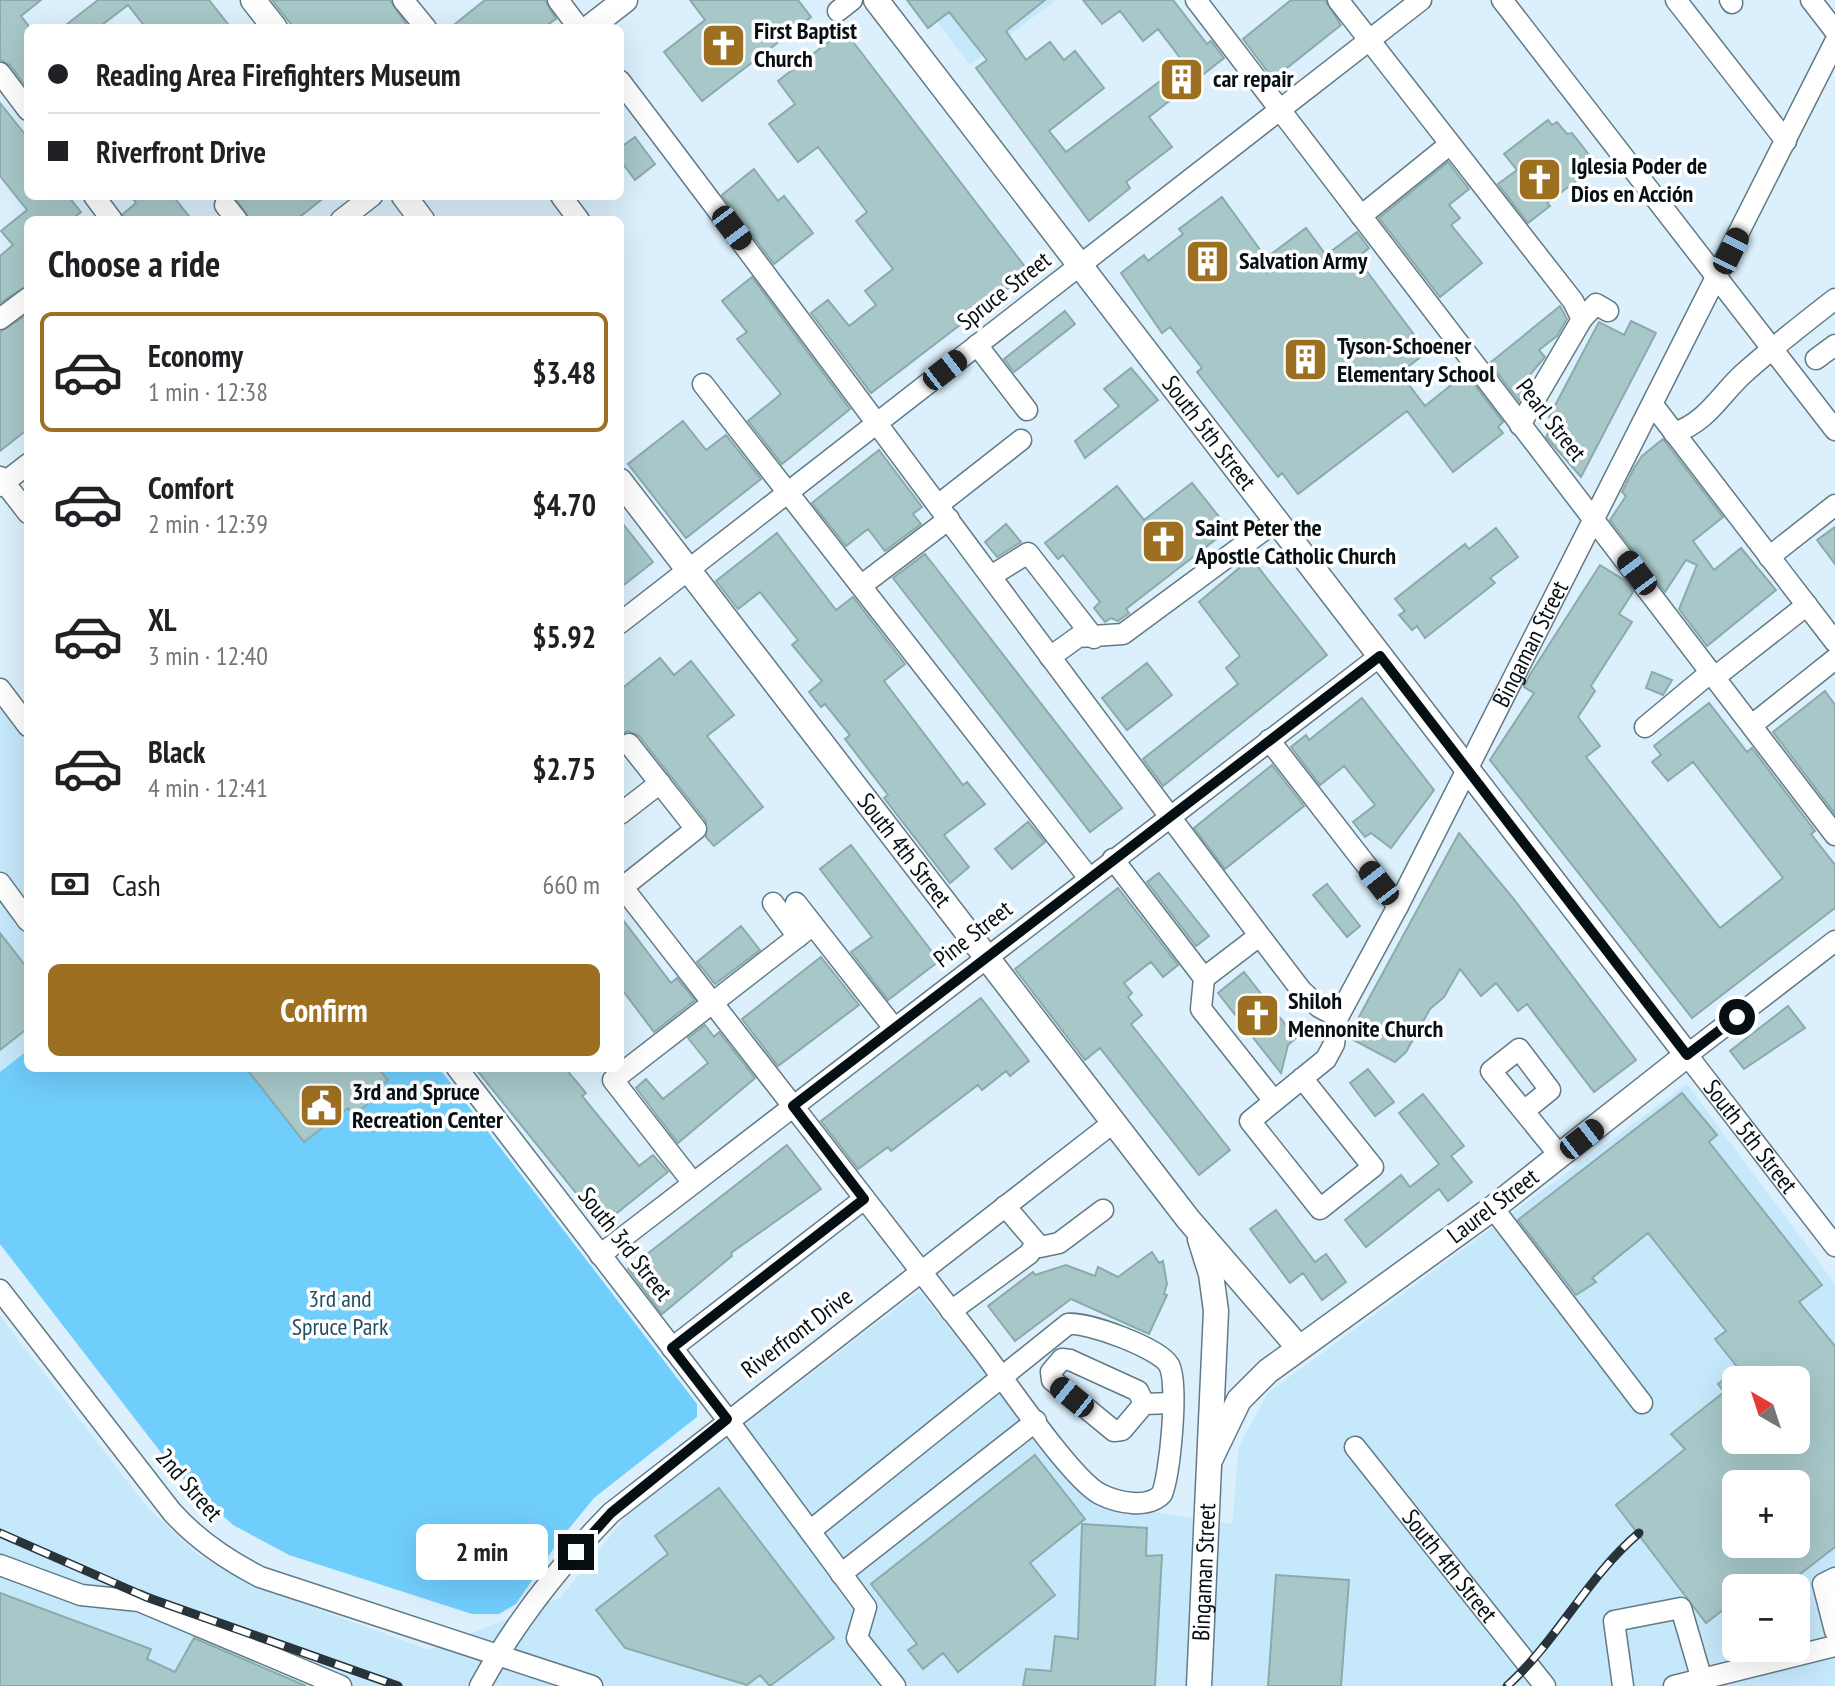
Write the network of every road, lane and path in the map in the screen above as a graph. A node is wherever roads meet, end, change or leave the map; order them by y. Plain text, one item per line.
1 (253, 0) edge
2 (558, 0) edge
3 (625, 0) edge
4 (876, 0) edge
5 (1196, 0) edge
6 (1338, 0) edge
7 (1421, 0) edge
8 (1502, 0) edge
9 (1676, 0) edge
10 (1811, 0) edge
11 (405, 1) edge
12 (272, 24) edge
13 (423, 24) edge
14 (576, 24) edge
15 (594, 24) edge
16 (1835, 31) edge
17 (1369, 40) junction
18 (1835, 42) edge
19 (0, 73) edge
20 (624, 86) edge
21 (24, 105) edge
22 (1281, 109) junction
23 (1786, 141) junction
24 (1449, 145) junction
25 (367, 200) edge
26 (346, 216) edge
27 (1361, 216) junction
28 (1079, 265) junction
29 (1717, 278) junction
30 (1835, 299) edge
31 (24, 301) edge
32 (1608, 311) dead end
33 (0, 319) edge
34 (1582, 319) junction
35 (977, 345) junction
36 (1835, 345) edge
37 (1772, 348) junction
38 (1816, 359) dead end
39 (703, 384) dead end
40 (1653, 405) junction
41 (1027, 410) dead end
42 (878, 422) junction
43 (1520, 425) junction
44 (1835, 430) edge
45 (1674, 433) junction
46 (1021, 440) dead end
47 (24, 467) edge
48 (1, 482) edge
49 (624, 486) edge
50 (789, 491) junction
51 (1835, 505) edge
52 (24, 508) edge
53 (944, 512) junction
54 (1595, 519) junction
55 (1276, 521) junction
56 (1769, 557) junction
57 (688, 570) junction
58 (991, 576) junction
59 (862, 585) junction
60 (1807, 605) junction
61 (624, 620) edge
62 (1094, 638) junction
63 (1835, 642) edge
64 (1380, 656) junction
65 (1050, 657) junction
66 (1835, 659) edge
67 (1713, 674) junction
68 (0, 689) edge
69 (24, 721) edge
70 (1752, 725) junction
71 (1645, 727) dead end
72 (1269, 740) junction
73 (629, 744) dead end
74 (1467, 764) junction
75 (660, 783) junction
76 (624, 811) edge
77 (1169, 817) junction
78 (1833, 827) edge
79 (1113, 859) junction
80 (1089, 878) junction
81 (0, 883) edge
82 (624, 883) edge
83 (624, 889) edge
84 (773, 903) dead end
85 (796, 903) dead end
86 (1398, 906) junction
87 (24, 916) edge
88 (806, 931) junction
89 (1259, 936) junction
90 (1835, 941) edge
91 (986, 957) junction
92 (1204, 978) junction
93 (712, 1002) junction
94 (1338, 1017) junction
95 (894, 1028) junction
96 (1687, 1055) junction
97 (624, 1067) edge
98 (460, 1072) edge
99 (619, 1072) edge
100 (1302, 1078) junction
101 (1274, 1101) junction
102 (793, 1106) junction
103 (1524, 1111) dead end
104 (1114, 1122) junction
105 (1560, 1156) junction
106 (693, 1183) junction
107 (864, 1199) junction
108 (1005, 1206) junction
109 (1493, 1208) junction
110 (1103, 1210) dead end
111 (1188, 1219) junction
112 (1035, 1245) junction
113 (1835, 1246) edge
114 (600, 1255) junction
115 (921, 1272) junction
116 (0, 1290) edge
117 (951, 1311) junction
118 (672, 1348) junction
119 (1299, 1348) junction
120 (1033, 1349) junction
121 (1055, 1364) junction
122 (1002, 1377) junction
123 (1172, 1403) junction
124 (1642, 1403) dead end
125 (1144, 1404) junction
126 (727, 1419) junction
127 (1036, 1421) junction
128 (1355, 1447) dead end
129 (1211, 1465) junction
130 (810, 1531) junction
131 (0, 1565) edge
132 (841, 1574) junction
133 (1835, 1578) edge
134 (1835, 1631) edge
135 (1835, 1646) edge
136 (496, 1657) junction
137 (1702, 1680) junction
138 (336, 1684) edge
139 (480, 1686) edge
140 (592, 1686) edge
141 (895, 1686) edge
142 (1199, 1686) edge
143 (1545, 1686) edge
144 (1623, 1686) edge
145 (1674, 1686) edge

1 - 12 main road
2 - 14 street
3 - 15 main road
4 - 28 main road, South 5th Street
5 - 22 street, Pearl Street
6 - 17 street
7 - 17 street, Spruce Street
8 - 29 street
9 - 23 street
10 - 16 street
11 - 13 street
17 - 22 street, Spruce Street
17 - 24 street
18 - 23 street, Bingaman Street
19 - 21 street
20 - 42 street
22 - 27 street, Pearl Street
22 - 28 street, Spruce Street
23 - 29 street, Bingaman Street
24 - 27 street
24 - 34 street
25 - 26 street
27 - 43 street, Pearl Street
28 - 35 street, Spruce Street
28 - 55 main road, South 5th Street
29 - 37 street
29 - 40 street, Bingaman Street
30 - 37 street
31 - 33 street
32 - 34 street
34 - 43 street
35 - 41 street
35 - 42 street, Spruce Street
36 - 38 street
37 - 44 street
37 - 45 street
39 - 50 street
40 - 45 street
40 - 54 street, Bingaman Street
42 - 50 street, Spruce Street
42 - 53 street
43 - 54 street, Pearl Street
45 - 56 street
46 - 53 street
47 - 48 street
48 - 52 street
49 - 57 main road, South 4th Street
50 - 57 street, Spruce Street
50 - 59 street
51 - 56 street
53 - 58 street
53 - 59 street
54 - 67 street, Pearl Street
54 - 74 street, Bingaman Street
55 - 62 street
55 - 64 main road, South 5th Street
56 - 60 street
57 - 61 street, Spruce Street
57 - 91 main road, South 4th Street
58 - 62 street
58 - 65 street
59 - 80 street
60 - 63 street
60 - 67 street
62 - 65 street
64 - 72 street, Pine Street
64 - 74 main road, South 5th Street
65 - 77 street
66 - 70 street
67 - 70 street, Pearl Street
67 - 71 street
68 - 69 street
70 - 78 street, Pearl Street
72 - 77 street, Pine Street
72 - 86 street
73 - 75 street
74 - 86 street, Bingaman Street
74 - 96 main road, South 5th Street
75 - 76 street
75 - 82 street
77 - 79 street, Pine Street
77 - 89 street
79 - 80 street, Pine Street
79 - 92 street
80 - 91 street, Pine Street
81 - 87 street
83 - 93 street
84 - 88 street
85 - 88 street
86 - 94 street, Bingaman Street
88 - 93 street
88 - 95 street
89 - 92 street
89 - 94 street
90 - 96 street, Laurel Street
91 - 95 street, Pine Street
91 - 104 main road, South 4th Street
92 - 101 street
93 - 97 street
93 - 102 street
94 - 100 street, Bingaman Street
95 - 102 street, Pine Street
96 - 105 main road, Laurel Street
96 - 113 street, South 5th Street
98 - 114 street, South 3rd Street
99 - 106 street
100 - 101 street, Bingaman Street
100 - 101 street, Bingaman Street
102 - 106 street, Pine Street
102 - 107 street
103 - 105 street
104 - 108 street, Riverfront Drive
104 - 111 main road, South 4th Street
105 - 109 main road, Laurel Street
106 - 114 street, Pine Street
107 - 115 street
107 - 118 street
108 - 112 street
108 - 115 street, Riverfront Drive
109 - 119 main road, Laurel Street
109 - 124 street
110 - 112 street
111 - 119 main road, South 4th Street
111 - 129 main road, South 4th Street
112 - 117 street
114 - 118 street, South 3rd Street
115 - 117 street
115 - 126 street, Riverfront Drive
116 - 136 street, 2nd Street
117 - 122 street
118 - 126 street, South 3rd Street
119 - 129 main road, Laurel Street
120 - 121 street
120 - 122 street
120 - 123 street
121 - 125 street
121 - 125 street
122 - 127 street
122 - 130 street
123 - 125 street
123 - 127 street
126 - 130 street, South 3rd Street
126 - 136 street, Riverfront Drive
127 - 132 street
128 - 143 street, South 4th Street
129 - 142 main road, Bingaman Street
130 - 132 street, South 3rd Street
131 - 138 street
132 - 141 street, South 3rd Street
133 - 134 street
135 - 137 street
136 - 139 street, Riverfront Drive
136 - 140 street, 2nd Street
137 - 144 street
137 - 145 street

